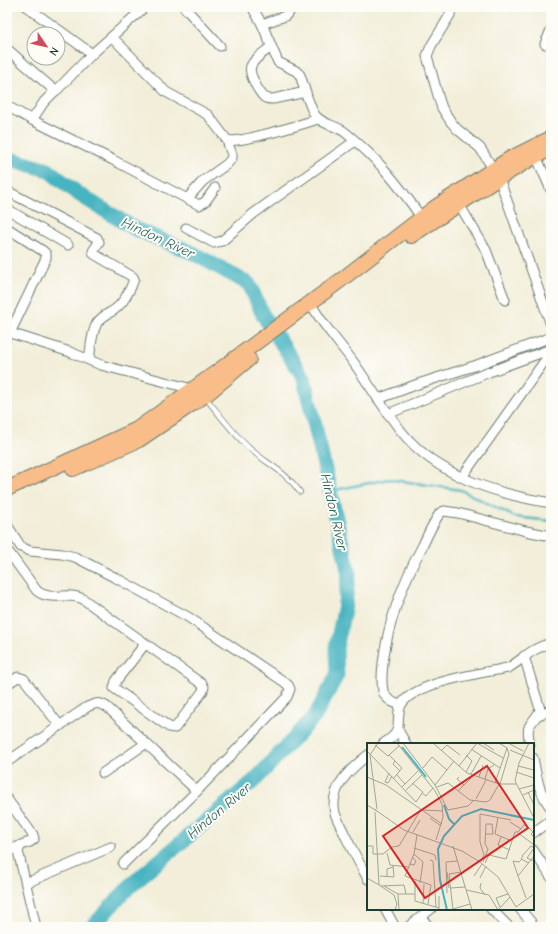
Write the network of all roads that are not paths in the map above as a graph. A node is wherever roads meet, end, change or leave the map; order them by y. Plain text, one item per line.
1 (27, 7) edge
2 (184, 7) edge
3 (252, 7) edge
4 (289, 7) edge
5 (451, 7) edge
6 (143, 8) edge
7 (262, 24) junction
8 (551, 30) edge
9 (112, 36) junction
10 (545, 44) dead end
11 (220, 46) dead end
12 (271, 46) junction
13 (7, 49) edge
14 (92, 54) junction
15 (55, 91) junction
16 (306, 92) junction
17 (7, 106) edge
18 (318, 119) junction
19 (32, 120) junction
20 (551, 138) edge
21 (227, 140) junction
22 (355, 141) junction
23 (551, 149) edge
24 (536, 156) junction
25 (496, 173) junction
26 (215, 188) dead end
27 (551, 190) edge
28 (7, 191) edge
29 (187, 199) junction
30 (459, 204) junction
31 (7, 209) edge
32 (421, 217) junction
33 (7, 228) edge
34 (186, 228) dead end
35 (398, 241) junction
36 (68, 245) dead end
37 (505, 300) dead end
38 (311, 308) junction
39 (551, 325) edge
40 (8, 332) edge
41 (551, 337) edge
42 (551, 350) edge
43 (89, 360) junction
44 (201, 393) junction
45 (383, 406) junction
46 (176, 408) junction
47 (462, 477) junction
48 (7, 489) edge
49 (300, 492) dead end
50 (7, 498) edge
51 (551, 503) edge
52 (7, 526) edge
53 (551, 536) edge
54 (7, 550) edge
55 (551, 643) edge
56 (145, 644) junction
57 (524, 656) junction
58 (7, 684) edge
59 (401, 705) junction
60 (551, 710) edge
61 (538, 715) junction
62 (60, 726) junction
63 (398, 730) junction
64 (384, 743) edge
65 (405, 743) edge
66 (530, 743) edge
67 (145, 744) junction
68 (367, 757) edge
69 (7, 762) edge
70 (534, 763) edge
71 (103, 773) dead end
72 (197, 791) junction
73 (7, 799) edge
74 (551, 808) edge
75 (551, 820) edge
76 (534, 832) edge
77 (20, 846) junction
78 (111, 847) dead end
79 (7, 850) edge
80 (534, 852) edge
81 (123, 864) dead end
82 (367, 877) edge
83 (551, 877) edge
84 (26, 883) junction
85 (386, 910) edge
86 (430, 910) edge
87 (492, 910) edge
88 (521, 910) edge
89 (420, 917) junction
90 (36, 927) edge
91 (395, 927) edge
92 (408, 927) edge
93 (429, 927) edge
94 (509, 927) edge
95 (533, 927) edge

1 - 14 street
2 - 11 street
3 - 7 street
4 - 7 street
5 - 25 street
6 - 9 street
7 - 12 street
8 - 10 street
9 - 14 street
9 - 21 street
12 - 16 street
12 - 16 street
13 - 15 street
14 - 15 street
15 - 19 street
16 - 18 street
17 - 19 street
18 - 21 street
18 - 22 street
19 - 29 street
20 - 25 main road
21 - 29 street
22 - 32 street
22 - 34 street
23 - 24 main road
24 - 25 main road
24 - 27 street
25 - 30 main road
25 - 32 main road
25 - 39 street
26 - 29 street
28 - 43 street
30 - 35 main road
30 - 37 street
31 - 36 street
32 - 35 main road
33 - 40 street
35 - 38 main road
38 - 44 main road
38 - 45 street
40 - 43 street
41 - 45 street
42 - 45 street
42 - 47 street
43 - 44 street
44 - 46 main road
44 - 49 lane
45 - 47 street
46 - 48 main road
46 - 50 main road
47 - 51 street
52 - 72 street
53 - 59 street
54 - 56 street
55 - 57 street
56 - 56 street
57 - 59 street
57 - 61 street
58 - 62 street
59 - 63 street
60 - 61 street
61 - 66 street
62 - 67 street
62 - 69 street
63 - 64 street
63 - 65 street
67 - 71 street
67 - 72 street
68 - 82 street
70 - 74 street
72 - 81 street
73 - 77 street
75 - 76 street
77 - 79 street
77 - 84 street
78 - 84 street
80 - 83 street
84 - 90 street
85 - 91 street
86 - 89 street
87 - 94 street
88 - 95 street
89 - 92 street
89 - 93 street

